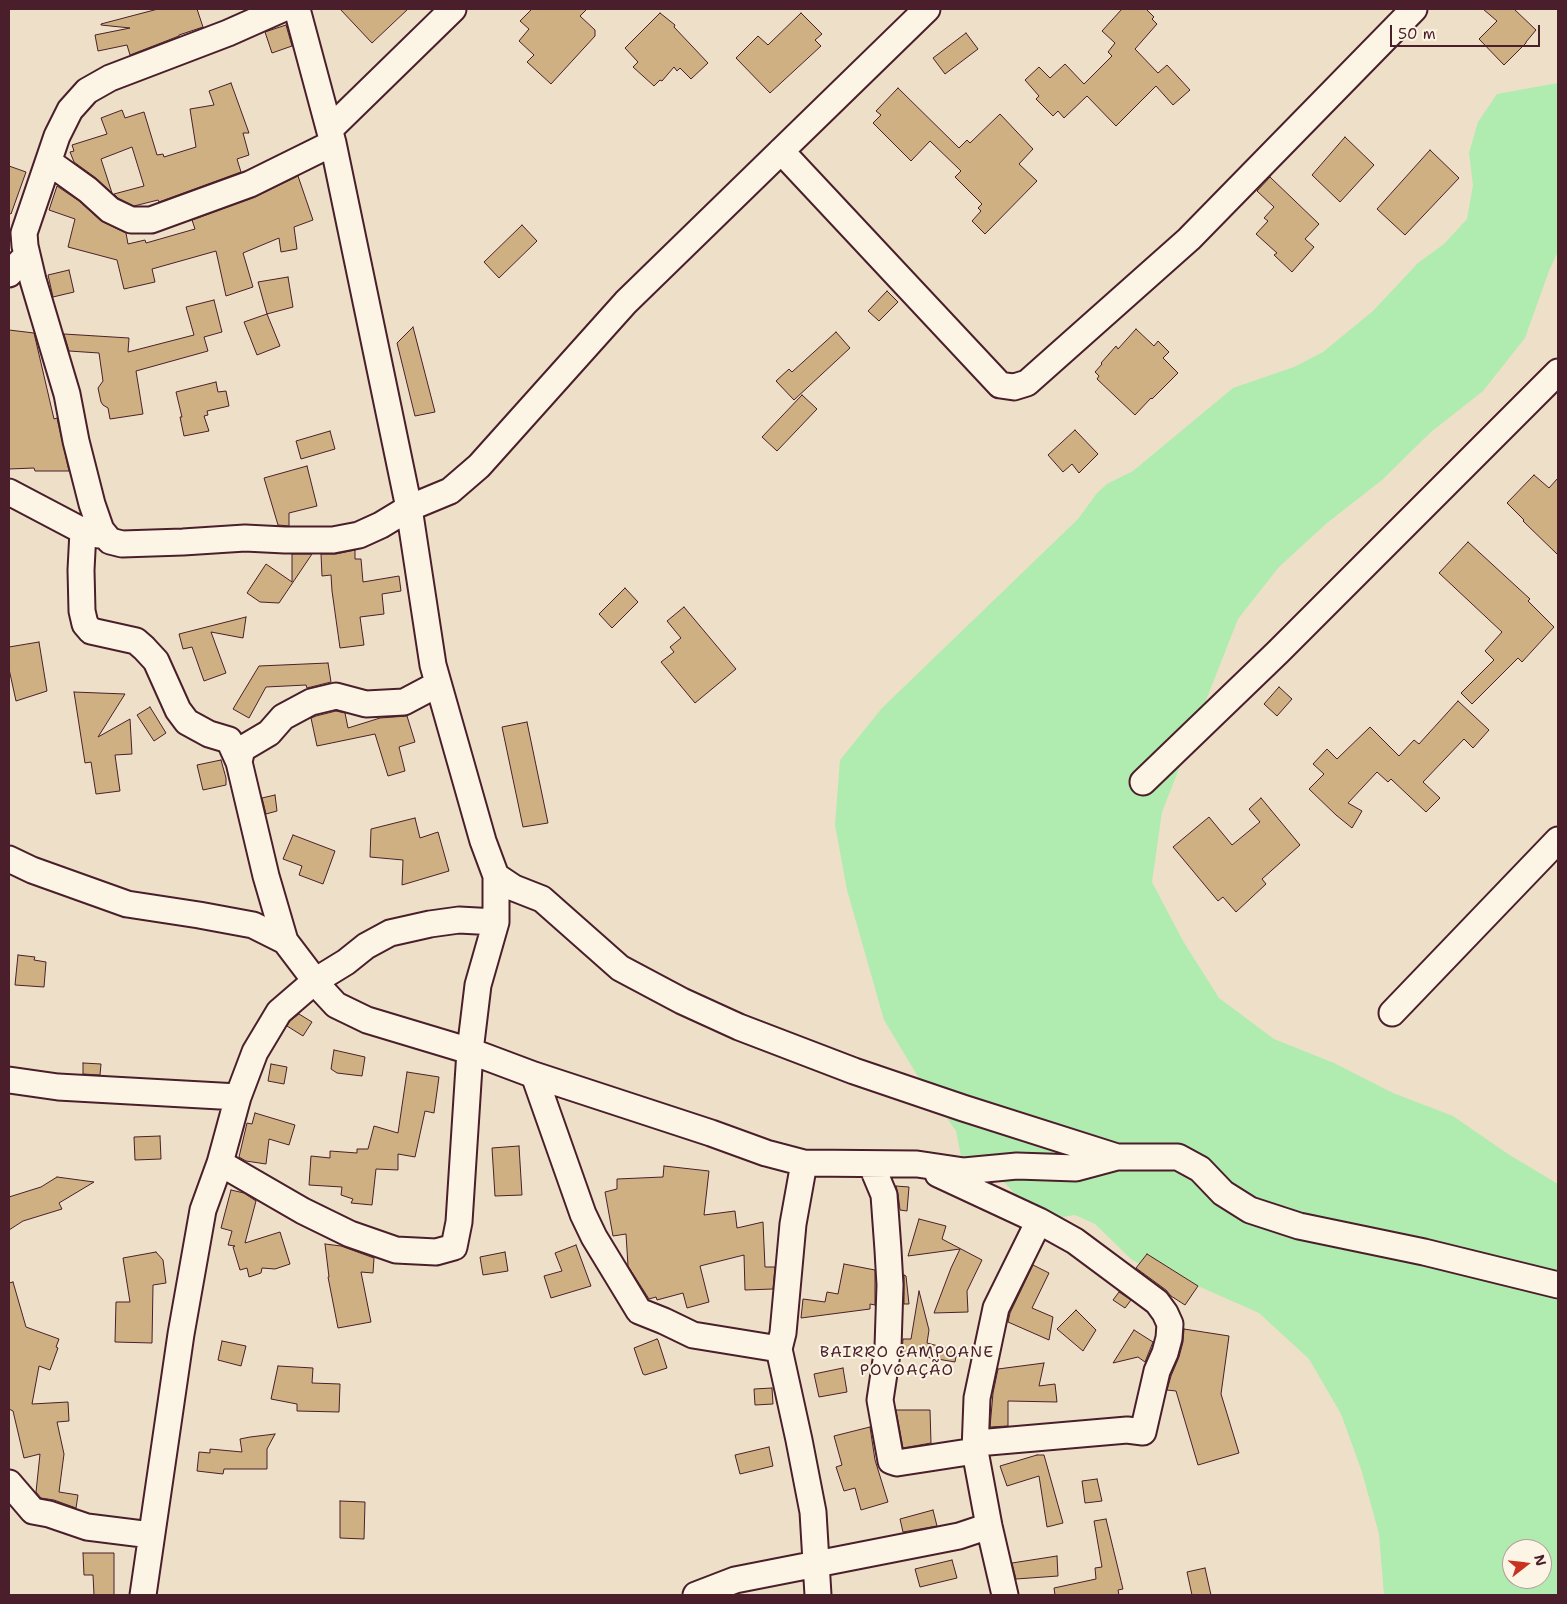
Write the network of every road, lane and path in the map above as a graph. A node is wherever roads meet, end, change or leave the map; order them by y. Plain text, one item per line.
1 (282, 9) edge
2 (297, 9) edge
3 (453, 9) edge
4 (926, 9) edge
5 (1414, 9) edge
6 (332, 136) junction
7 (781, 152) junction
8 (49, 162) junction
9 (27, 255) junction
10 (9, 274) edge
11 (1558, 372) edge
12 (9, 492) edge
13 (408, 508) junction
14 (94, 534) junction
15 (438, 684) junction
16 (239, 762) junction
17 (1144, 782) dead end
18 (1558, 840) edge
19 (9, 858) edge
20 (496, 876) junction
21 (496, 922) junction
22 (285, 941) junction
23 (315, 981) junction
24 (1392, 1013) dead end
25 (470, 1051) junction
26 (534, 1075) junction
27 (9, 1080) edge
28 (238, 1097) junction
29 (1117, 1157) junction
30 (220, 1163) junction
31 (804, 1163) junction
32 (871, 1164) junction
33 (917, 1164) junction
34 (1039, 1221) junction
35 (1558, 1285) edge
36 (779, 1349) junction
37 (976, 1447) junction
38 (9, 1483) edge
39 (989, 1526) junction
40 (151, 1536) junction
41 (817, 1565) junction
42 (142, 1595) edge
43 (696, 1595) edge
44 (818, 1595) edge
45 (1005, 1595) edge

1 - 8 street
2 - 6 street
3 - 6 street
4 - 7 street
5 - 7 street
6 - 8 street
6 - 13 street
7 - 13 street
8 - 9 street
9 - 10 street
9 - 14 street
11 - 17 street
12 - 14 street
13 - 14 street
13 - 15 street
14 - 16 street
15 - 16 street
15 - 20 street
16 - 22 street
18 - 24 street
19 - 22 street
20 - 21 street
20 - 29 street
21 - 23 street
21 - 25 street
22 - 23 street
23 - 25 street
23 - 28 street
25 - 26 street
25 - 30 street
26 - 31 street
26 - 36 street
27 - 28 street
28 - 30 street
29 - 33 street
29 - 35 street
30 - 40 street
31 - 32 street
31 - 36 street
32 - 33 street
32 - 37 street
33 - 34 street
34 - 37 street
34 - 37 street
36 - 41 street
37 - 39 street
38 - 40 street
39 - 41 street
39 - 45 street
40 - 42 street
41 - 43 street
41 - 44 street

